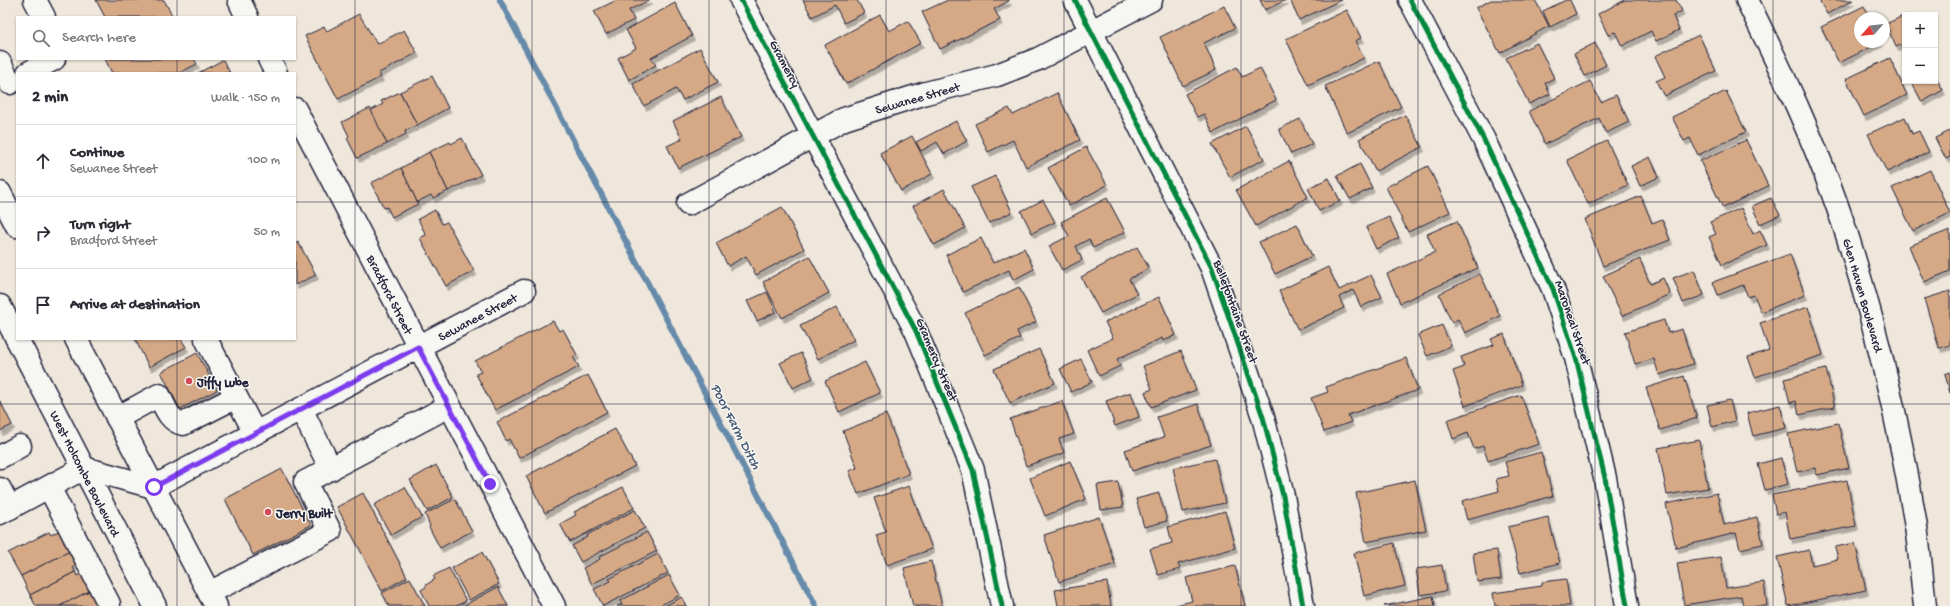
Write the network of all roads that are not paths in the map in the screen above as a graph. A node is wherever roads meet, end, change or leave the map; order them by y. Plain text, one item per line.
1 (35, 0) edge
2 (239, 0) edge
3 (741, 0) edge
4 (1075, 0) edge
5 (1151, 0) edge
6 (1410, 0) edge
7 (1747, 0) edge
8 (43, 16) edge
9 (247, 16) edge
10 (1091, 31) junction
11 (52, 60) edge
12 (270, 60) edge
13 (0, 63) edge
14 (30, 72) edge
15 (276, 72) edge
16 (14, 81) edge
17 (296, 111) edge
18 (812, 136) junction
19 (0, 193) edge
20 (688, 204) dead end
21 (16, 224) edge
22 (524, 291) dead end
23 (0, 306) edge
24 (16, 337) edge
25 (18, 340) edge
26 (77, 340) edge
27 (207, 340) edge
28 (418, 347) junction
29 (236, 397) junction
30 (449, 406) junction
31 (301, 409) junction
32 (117, 418) junction
33 (255, 433) junction
34 (20, 446) dead end
35 (0, 457) edge
36 (84, 468) junction
37 (331, 469) junction
38 (49, 487) junction
39 (154, 487) junction
40 (3, 503) edge
41 (212, 600) edge
42 (110, 604) dead end
43 (155, 606) edge
44 (554, 606) edge
45 (1002, 606) edge
46 (1303, 606) edge
47 (1627, 606) edge
48 (1925, 606) edge

1 - 8 street
2 - 9 street
3 - 18 street, Gramercy
4 - 10 street, Bellefontaine Street
5 - 10 street, Sewanee Street
6 - 47 street, Maroneal Street
7 - 48 street, Glen Haven Boulevard
10 - 18 street, Sewanee Street
10 - 46 street, Bellefontaine Street
11 - 14 street
12 - 15 street
13 - 16 street
17 - 28 street, Bradford Street
18 - 20 street, Sewanee Street
18 - 45 street, Gramercy Street
19 - 21 street
22 - 28 street, Sewanee Street
23 - 24 street, West Holcombe Boulevard
25 - 36 street, West Holcombe Boulevard
26 - 32 street
27 - 29 street
28 - 30 street, Bradford Street
28 - 31 street, Sewanee Street
29 - 32 street
29 - 33 street
30 - 37 street
30 - 44 street, Bradford Street
31 - 33 street, Sewanee Street
31 - 37 street
32 - 39 street
33 - 39 street, Sewanee Street
34 - 35 street
36 - 38 street
36 - 39 street
36 - 43 street, West Holcombe Boulevard
37 - 41 street
38 - 40 street
38 - 42 street
39 - 41 street

